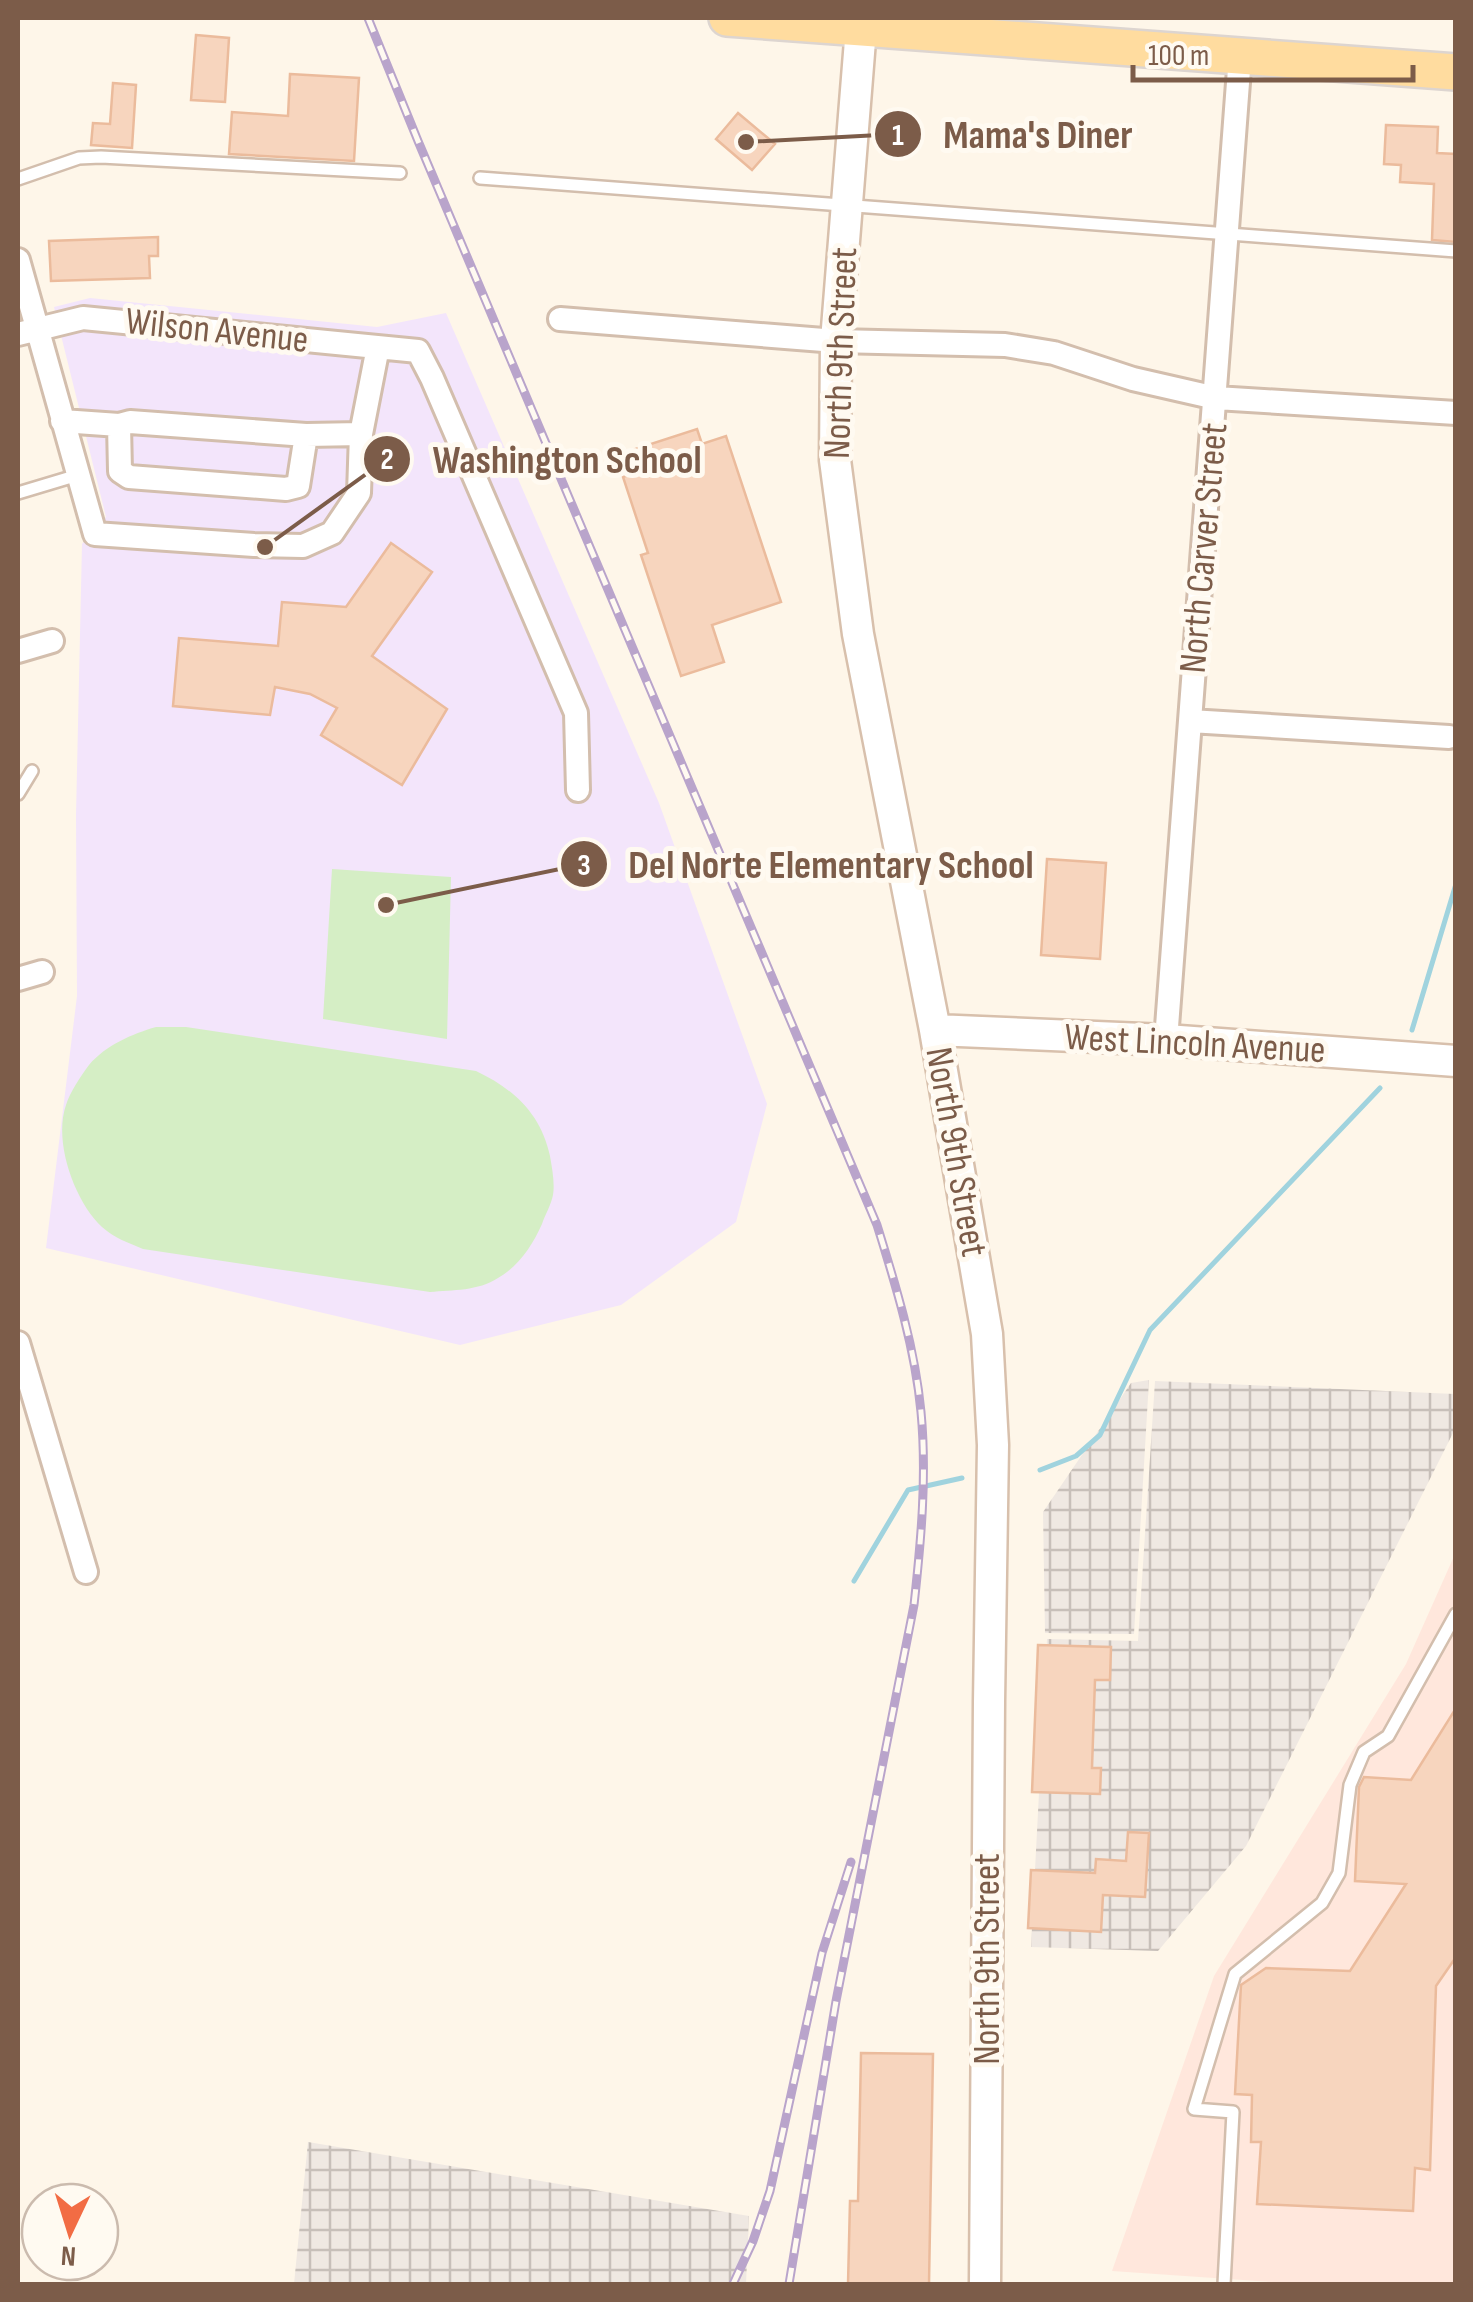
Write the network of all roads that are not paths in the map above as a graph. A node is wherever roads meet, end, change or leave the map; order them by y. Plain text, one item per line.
1 (727, 18) edge
2 (861, 28) junction
3 (1240, 56) junction
4 (1456, 72) edge
5 (400, 172) dead end
6 (480, 178) dead end
7 (18, 179) edge
8 (847, 205) junction
9 (1228, 233) junction
10 (1456, 251) edge
11 (18, 260) edge
12 (560, 320) dead end
13 (27, 331) edge
14 (836, 341) junction
15 (378, 347) junction
16 (1216, 398) junction
17 (1456, 413) edge
18 (62, 421) junction
19 (119, 425) junction
20 (360, 434) junction
21 (306, 435) junction
22 (78, 475) junction
23 (18, 492) edge
24 (52, 641) dead end
25 (18, 652) edge
26 (1190, 721) junction
27 (1449, 737) dead end
28 (32, 771) dead end
29 (578, 790) dead end
30 (18, 794) edge
31 (42, 972) dead end
32 (18, 980) edge
33 (935, 1030) junction
34 (1166, 1040) junction
35 (1456, 1061) edge
36 (18, 1343) edge
37 (86, 1572) dead end
38 (1456, 1614) edge
39 (985, 2284) edge
40 (1224, 2284) edge

1 - 2 main road
2 - 3 main road
2 - 8 main road, North 9th Street
3 - 4 main road
3 - 9 street, North Carver Street
5 - 7 lane
6 - 8 lane
8 - 9 lane
8 - 14 main road, North 9th Street
9 - 10 lane
9 - 16 street, North Carver Street
11 - 13 street
12 - 14 street
13 - 15 street, Wilson Avenue
13 - 18 street
14 - 16 street
14 - 33 main road, North 9th Street
15 - 20 street
15 - 29 street, Wilson Avenue
16 - 17 street
16 - 26 street, North Carver Street
18 - 19 street
18 - 22 street
19 - 21 street
19 - 21 street
20 - 21 street
20 - 22 street
22 - 23 lane
24 - 25 street
26 - 27 street
26 - 34 street, North Carver Street
28 - 30 lane
31 - 32 street
33 - 34 main road, West Lincoln Avenue
33 - 39 main road, North 9th Street
34 - 35 main road, West Lincoln Avenue
36 - 37 street
38 - 40 lane

